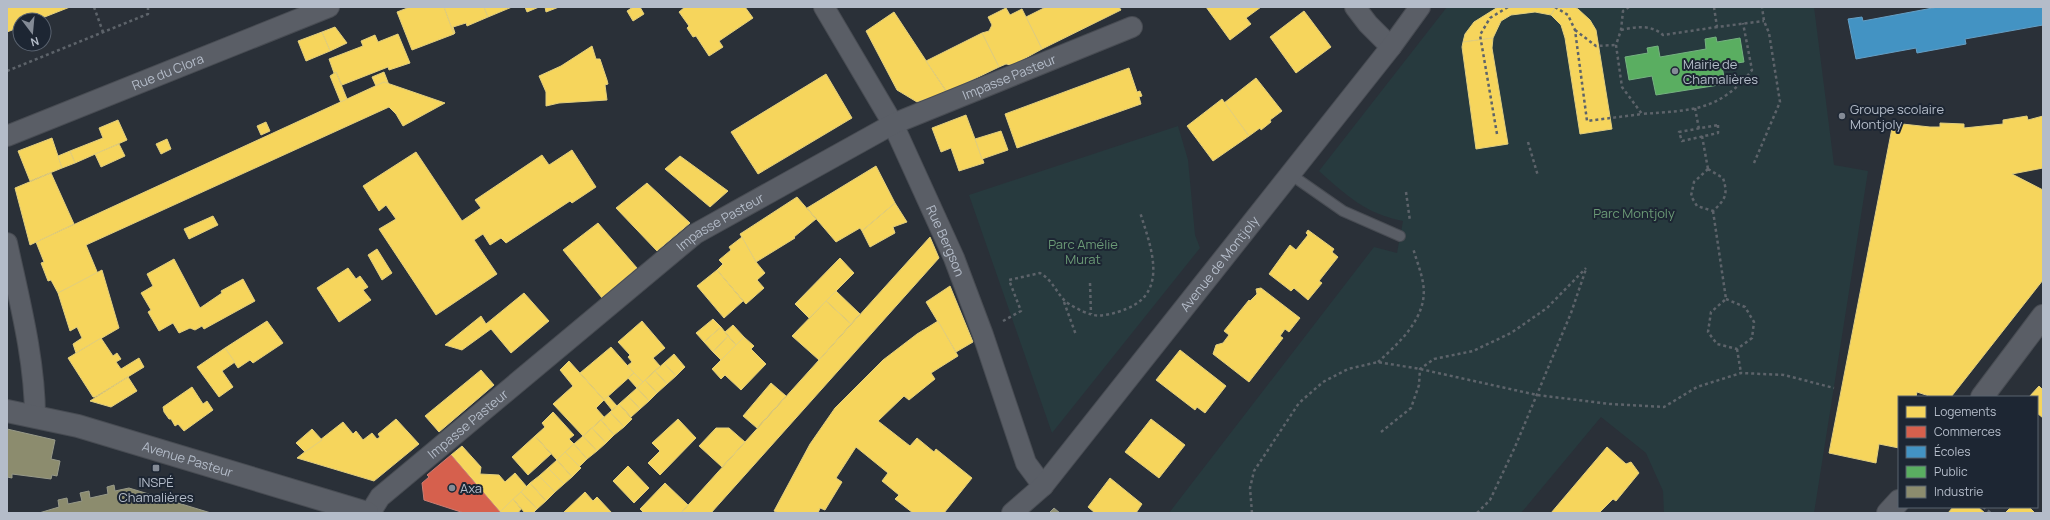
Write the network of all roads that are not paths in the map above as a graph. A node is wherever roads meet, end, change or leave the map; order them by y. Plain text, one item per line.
1 (329, 7) edge
2 (824, 7) edge
3 (1355, 7) edge
4 (1420, 7) edge
5 (1132, 27) dead end
6 (1391, 47) junction
7 (893, 124) junction
8 (7, 136) edge
9 (1290, 174) junction
10 (1400, 236) dead end
11 (7, 243) edge
12 (2043, 316) edge
13 (1983, 396) edge
14 (7, 411) edge
15 (35, 417) junction
16 (1043, 486) junction
17 (1898, 502) edge
18 (368, 513) edge
19 (1012, 513) edge
20 (1888, 513) edge

1 - 8 street, Rue du Clora
2 - 7 street, Rue Bergson
3 - 6 street
4 - 6 street, Avenue de Montjoly
5 - 7 street, Impasse Pasteur
6 - 9 street, Avenue de Montjoly
7 - 16 street, Rue Bergson
7 - 18 street, Impasse Pasteur
9 - 10 lane
9 - 16 street, Avenue de Montjoly
11 - 15 street
12 - 13 street
14 - 15 street, Avenue Pasteur
15 - 18 street, Avenue Pasteur
16 - 19 street, Avenue de Montjoly
17 - 20 street

